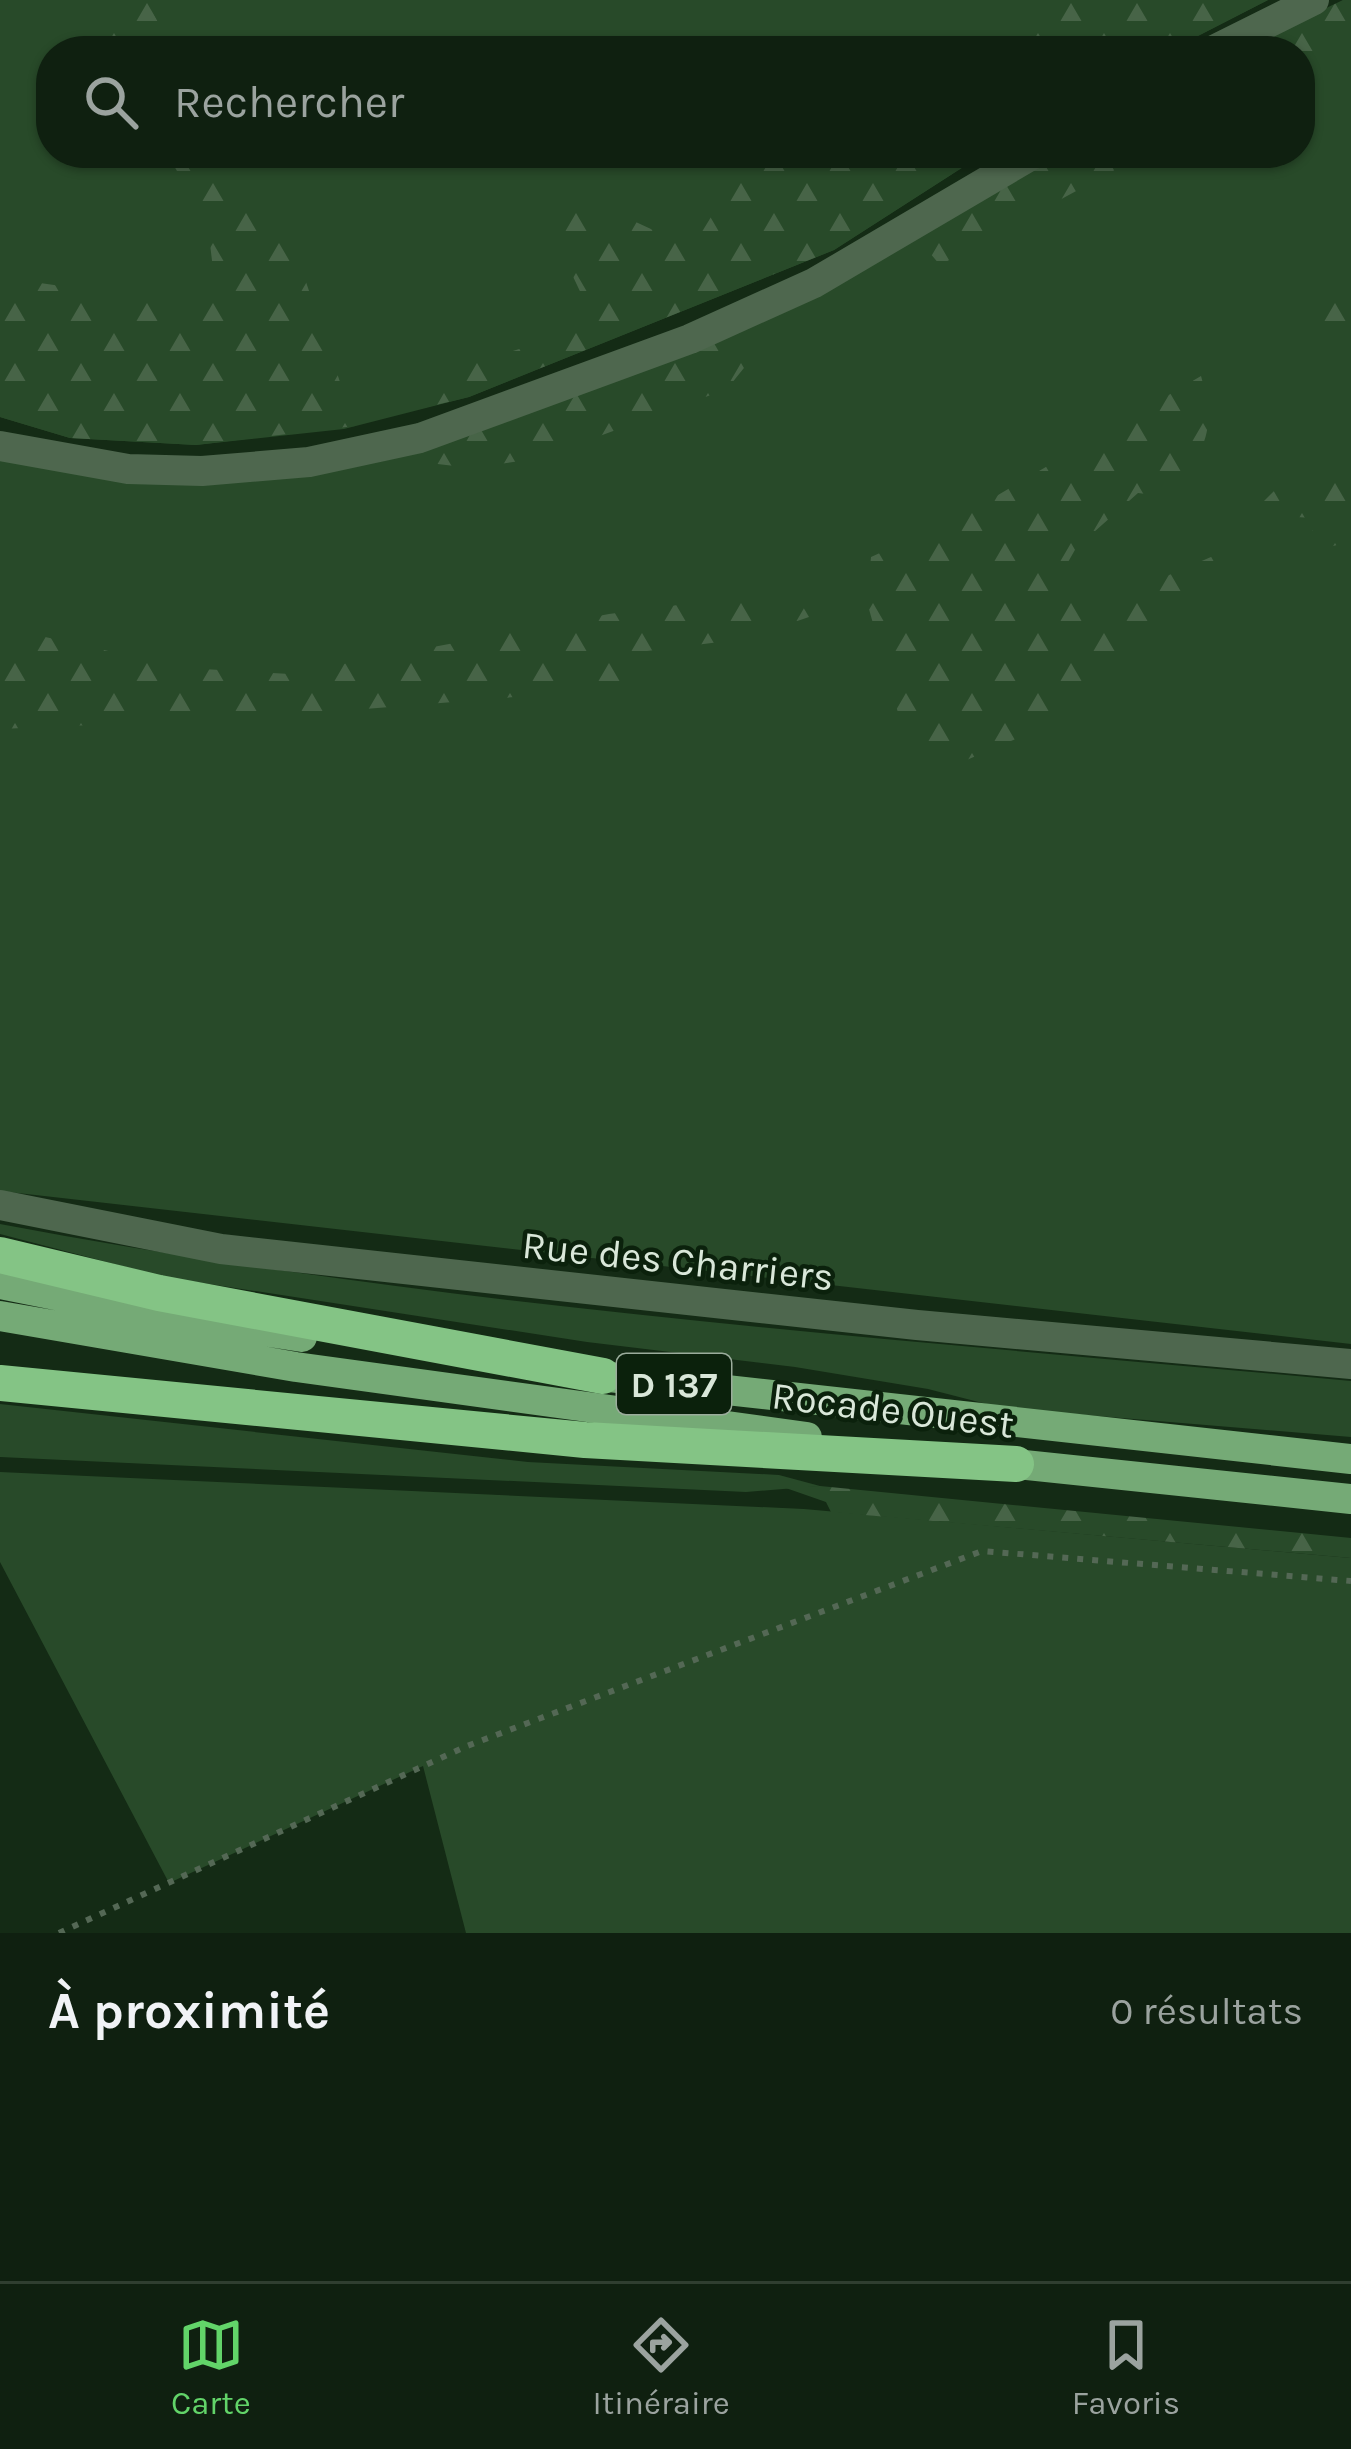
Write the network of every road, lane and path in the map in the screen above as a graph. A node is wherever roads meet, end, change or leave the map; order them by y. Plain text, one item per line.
1 (1314, 0) edge
2 (1241, 36) edge
3 (1010, 168) edge
4 (0, 446) edge
5 (0, 1205) edge
6 (0, 1255) edge
7 (0, 1284) edge
8 (0, 1316) edge
9 (1351, 1364) edge
10 (603, 1376) junction
11 (0, 1383) edge
12 (1351, 1460) edge
13 (1016, 1464) junction
14 (1351, 1499) edge
15 (1351, 1581) edge
16 (59, 1933) edge

1 - 2 street
3 - 4 street
5 - 9 street, Rue des Charriers
6 - 10 highway
7 - 10 main road, Rocade Ouest / D 137
8 - 13 main road, Rocade Ouest / D 137
10 - 12 main road, Rocade Ouest / D 137
11 - 13 highway
13 - 14 main road, Rocade Ouest / D 137
15 - 16 path

